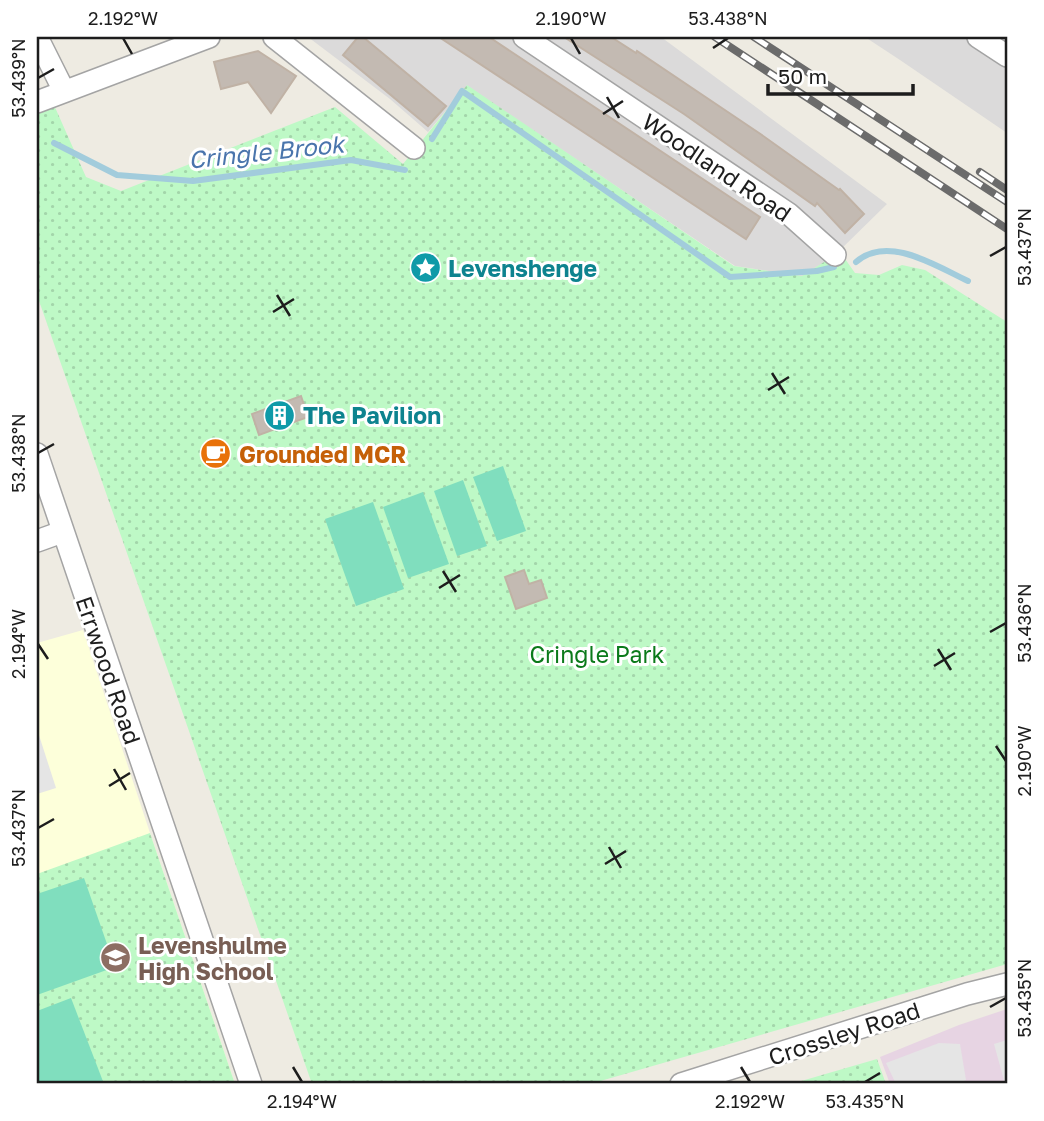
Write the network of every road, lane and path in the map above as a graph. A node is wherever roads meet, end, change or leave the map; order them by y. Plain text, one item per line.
1 (37, 37) edge
2 (209, 37) edge
3 (274, 37) edge
4 (524, 37) edge
5 (978, 37) edge
6 (1007, 56) edge
7 (64, 91) junction
8 (37, 102) edge
9 (414, 148) dead end
10 (835, 255) dead end
11 (37, 454) edge
12 (62, 532) junction
13 (37, 541) edge
14 (1007, 984) edge
15 (251, 1084) edge
16 (681, 1084) edge

1 - 7 street
2 - 7 street
3 - 9 street
4 - 10 street, Woodland Road
5 - 6 street
7 - 8 street
11 - 12 street, Errwood Road
12 - 13 street
12 - 15 street, Errwood Road
14 - 16 street, Crossley Road

